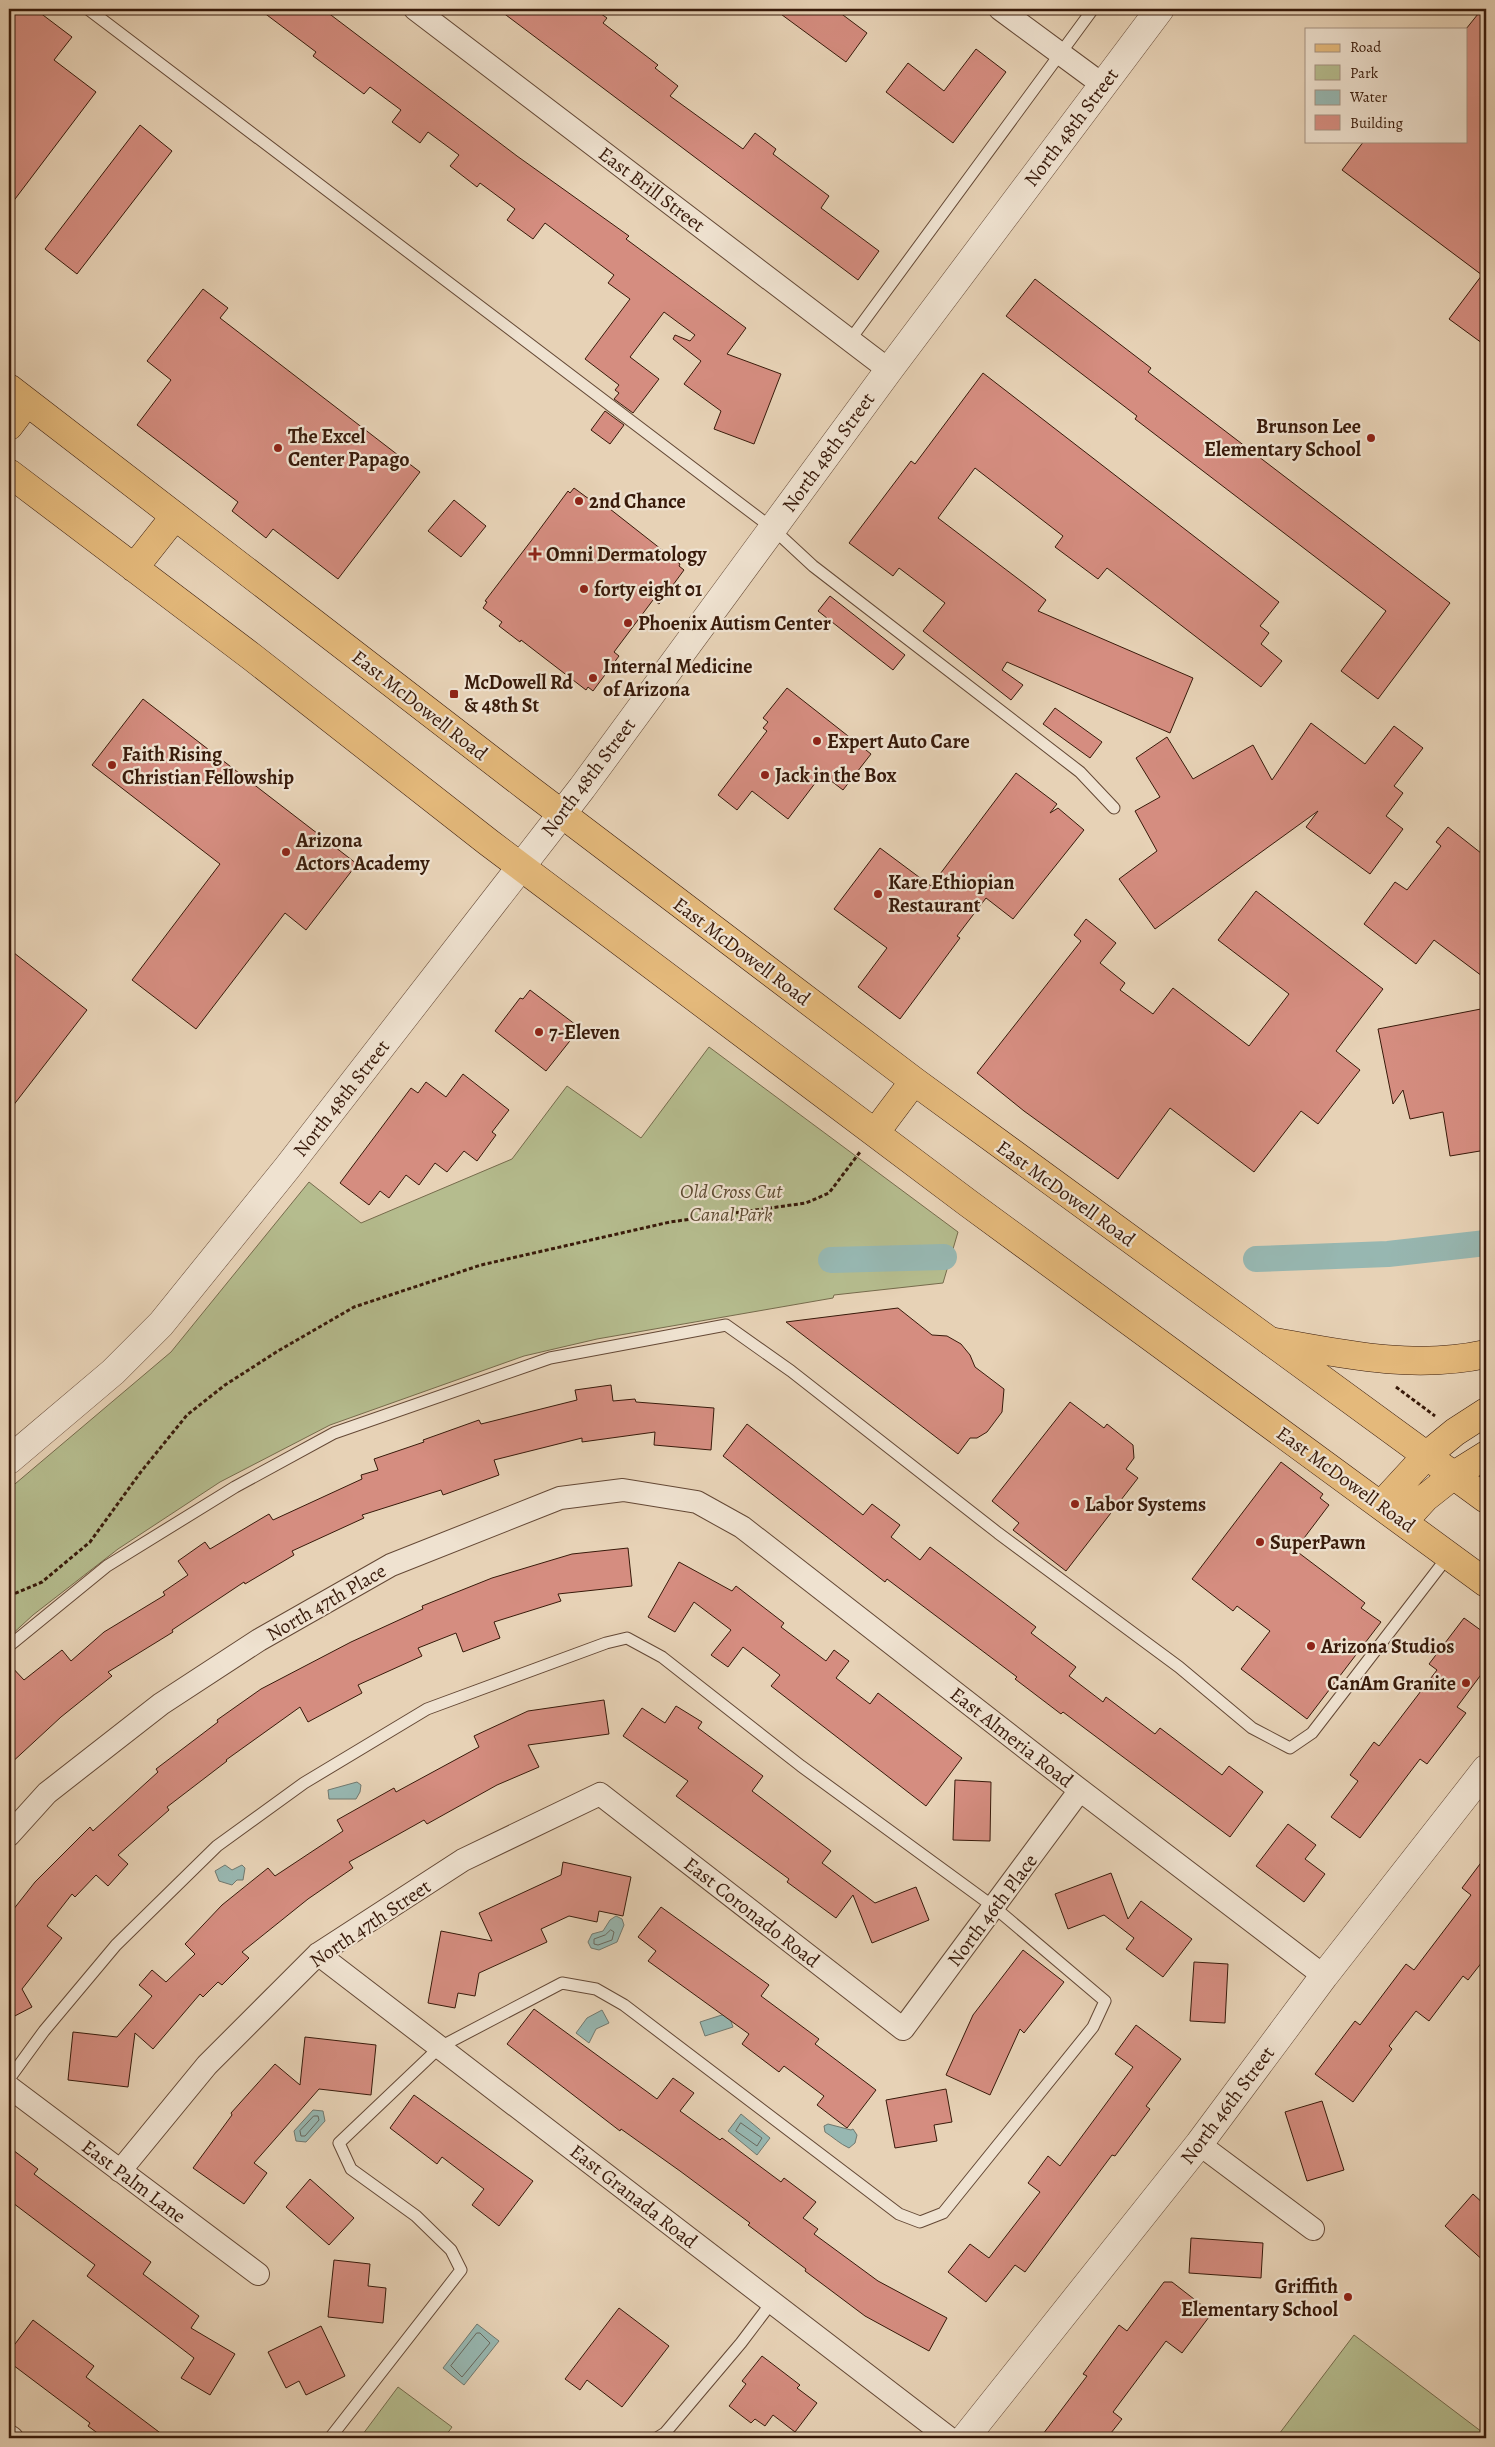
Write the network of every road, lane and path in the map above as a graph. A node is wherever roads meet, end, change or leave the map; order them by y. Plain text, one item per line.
1 (88, 9) edge
2 (415, 9) edge
3 (1000, 9) edge
4 (1094, 9) edge
5 (1160, 9) edge
6 (1060, 53) junction
7 (1103, 85) junction
8 (850, 340) junction
9 (888, 370) junction
10 (18, 395) edge
11 (9, 426) edge
12 (9, 473) edge
13 (175, 516) junction
14 (772, 528) junction
15 (134, 568) junction
16 (1114, 808) dead end
17 (562, 814) junction
18 (521, 867) junction
19 (914, 1081) junction
20 (876, 1133) junction
21 (1270, 1342) junction
22 (1486, 1354) edge
23 (1391, 1383) dead end
24 (1486, 1412) edge
25 (1439, 1419) dead end
26 (1427, 1455) junction
27 (1486, 1455) edge
28 (9, 1460) edge
29 (1454, 1474) junction
30 (1486, 1499) edge
31 (698, 1502) joint
32 (1381, 1505) junction
33 (1404, 1521) junction
34 (1449, 1556) junction
35 (1486, 1583) edge
36 (9, 1596) edge
37 (9, 1646) edge
38 (1486, 1769) edge
39 (1080, 1790) junction
40 (600, 1794) joint
41 (9, 1835) edge
42 (994, 1907) junction
43 (318, 1954) junction
44 (1324, 1976) junction
45 (903, 2029) joint
46 (440, 2047) junction
47 (9, 2079) edge
48 (9, 2088) edge
49 (1199, 2144) junction
50 (120, 2171) junction
51 (1313, 2229) dead end
52 (258, 2274) dead end
53 (772, 2302) junction
54 (9, 2436) edge
55 (12, 2438) edge
56 (330, 2438) edge
57 (657, 2438) edge
58 (949, 2438) edge
59 (965, 2438) edge

1 - 14 lane
2 - 8 street, East Brill Street
3 - 6 street
4 - 6 lane
5 - 7 street, North 48th Street
6 - 7 street
6 - 8 lane
7 - 9 street, North 48th Street
8 - 9 street, East Brill Street
9 - 14 street, North 48th Street
10 - 11 main road
10 - 13 main road, East McDowell Road
12 - 15 main road, East McDowell Road
13 - 15 main road
13 - 17 main road, East McDowell Road
14 - 16 lane
14 - 17 street, North 48th Street
15 - 18 main road, East McDowell Road
17 - 18 street, North 48th Street
17 - 19 main road, East McDowell Road
18 - 20 main road, East McDowell Road
18 - 28 street, North 48th Street
19 - 20 main road
19 - 21 main road, East McDowell Road
20 - 32 main road, East McDowell Road
20 - 36 path
21 - 22 main road
21 - 26 main road, East McDowell Road
23 - 25 path
24 - 26 main road
26 - 29 main road, East McDowell Road
26 - 32 main road
27 - 29 main road
29 - 30 main road, East McDowell Road
29 - 33 main road
31 - 39 street, East Almeria Road
31 - 41 street, North 47th Place
32 - 33 main road, East McDowell Road
33 - 34 main road, East McDowell Road
34 - 35 main road, East McDowell Road
34 - 37 lane
38 - 44 street, North 46th Street
39 - 42 street, North 46th Place
39 - 44 street, East Almeria Road
40 - 43 street, North 47th Street
40 - 45 street, East Coronado Road
42 - 45 street, North 46th Place
42 - 46 lane
42 - 47 lane
43 - 46 street, East Granada Road
43 - 50 street, North 47th Street
44 - 49 street, North 46th Street
46 - 53 street, East Granada Road
46 - 56 lane
48 - 50 street, East Palm Lane
49 - 51 street
49 - 59 street, North 46th Street
50 - 52 street, East Palm Lane
53 - 57 lane
53 - 58 street, East Granada Road
54 - 55 street

